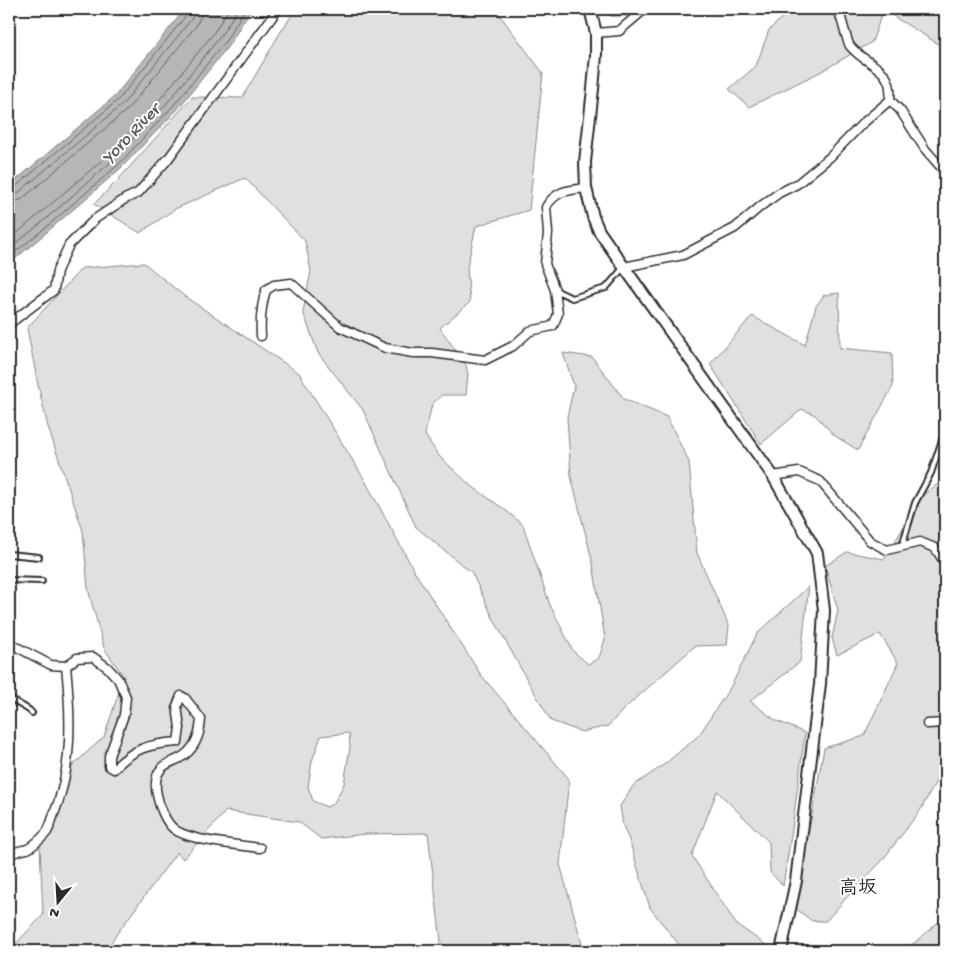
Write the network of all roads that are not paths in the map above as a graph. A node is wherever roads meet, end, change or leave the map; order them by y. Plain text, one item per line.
1 (278, 9) edge
2 (590, 9) edge
3 (645, 9) edge
4 (838, 9) edge
5 (596, 33) junction
6 (890, 100) junction
7 (945, 172) edge
8 (586, 188) junction
9 (624, 267) junction
10 (555, 290) junction
11 (9, 324) edge
12 (260, 336) dead end
13 (945, 431) edge
14 (773, 476) junction
15 (902, 546) junction
16 (9, 554) edge
17 (39, 557) dead end
18 (945, 563) edge
19 (9, 580) edge
20 (42, 581) dead end
21 (9, 643) edge
22 (66, 666) junction
23 (9, 698) edge
24 (32, 713) dead end
25 (945, 723) edge
26 (927, 724) dead end
27 (260, 848) dead end
28 (9, 856) edge
29 (781, 951) edge

1 - 11 street
2 - 5 street
3 - 5 street
4 - 6 street
5 - 8 street
6 - 7 street
6 - 9 street
8 - 9 street
8 - 10 street
9 - 10 lane
9 - 14 street
10 - 12 street
13 - 15 lane
14 - 15 street
14 - 29 street
15 - 18 street
16 - 17 lane
19 - 20 lane
21 - 22 street
22 - 27 street
22 - 28 street
23 - 24 lane
25 - 26 street

